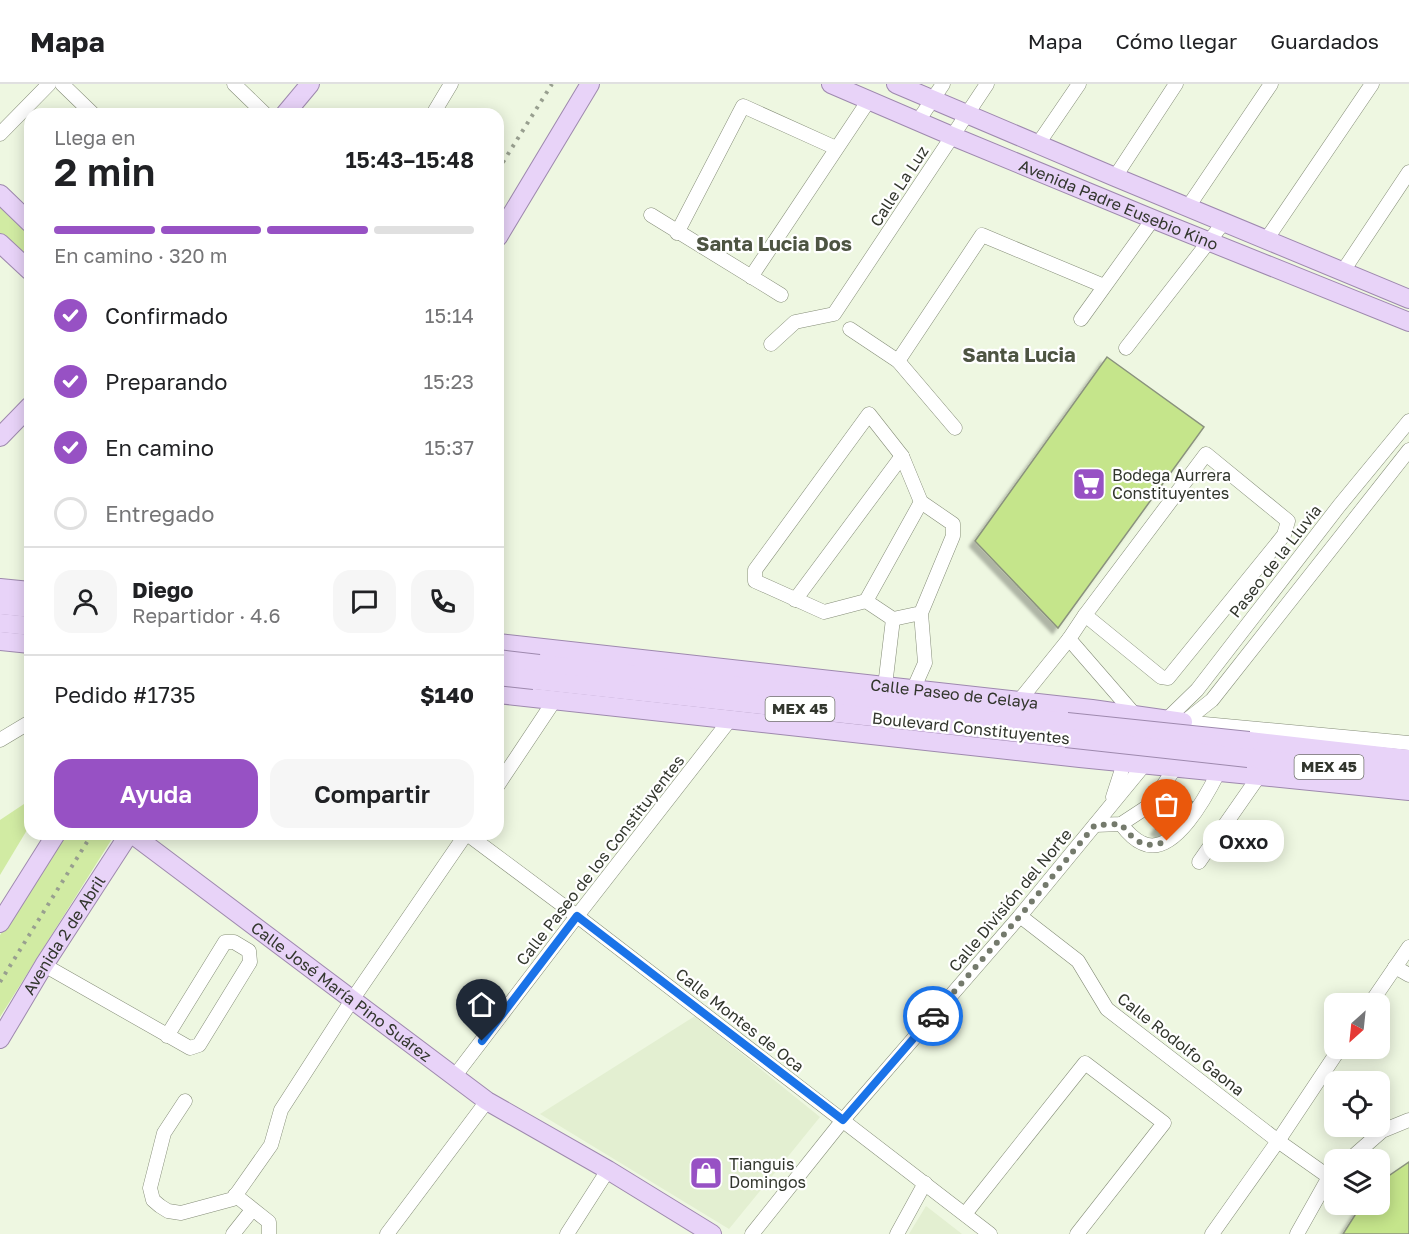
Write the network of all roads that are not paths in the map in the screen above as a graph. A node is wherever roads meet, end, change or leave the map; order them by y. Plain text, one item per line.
1 (49, 84) edge
2 (63, 84) edge
3 (234, 84) edge
4 (310, 84) edge
5 (451, 84) edge
6 (590, 84) edge
7 (831, 84) edge
8 (897, 84) edge
9 (987, 84) edge
10 (1080, 84) edge
11 (1176, 84) edge
12 (1271, 84) edge
13 (1372, 84) edge
14 (938, 92) edge
15 (870, 100) junction
16 (25, 108) edge
17 (87, 108) edge
18 (259, 108) edge
19 (290, 108) edge
20 (437, 108) edge
21 (24, 110) edge
22 (967, 114) junction
23 (918, 121) junction
24 (0, 134) edge
25 (952, 136) junction
26 (1038, 144) junction
27 (836, 148) junction
28 (1409, 172) edge
29 (1114, 177) junction
30 (0, 194) edge
31 (1188, 207) junction
32 (651, 215) dead end
33 (24, 218) edge
34 (1153, 219) junction
35 (1224, 222) junction
36 (504, 227) edge
37 (678, 232) junction
38 (1266, 240) junction
39 (1209, 242) junction
40 (0, 243) edge
41 (24, 265) edge
42 (1343, 271) junction
43 (751, 277) junction
44 (1104, 286) junction
45 (781, 295) dead end
46 (1409, 299) edge
47 (1081, 319) dead end
48 (1409, 322) edge
49 (850, 329) dead end
50 (771, 344) dead end
51 (1126, 348) dead end
52 (898, 361) junction
53 (24, 412) edge
54 (1409, 421) edge
55 (955, 428) dead end
56 (0, 437) edge
57 (1409, 450) edge
58 (902, 456) junction
59 (1394, 468) junction
60 (1409, 471) edge
61 (921, 502) junction
62 (1284, 535) junction
63 (1305, 550) junction
64 (1320, 562) junction
65 (0, 588) edge
66 (24, 590) edge
67 (795, 600) junction
68 (866, 601) junction
69 (0, 605) edge
70 (24, 607) edge
71 (921, 613) junction
72 (1085, 615) junction
73 (893, 619) junction
74 (0, 623) edge
75 (24, 625) edge
76 (1069, 639) junction
77 (24, 644) edge
78 (3, 645) edge
79 (504, 647) edge
80 (504, 661) edge
81 (535, 664) junction
82 (504, 674) edge
83 (885, 687) junction
84 (913, 690) junction
85 (504, 695) edge
86 (527, 698) junction
87 (554, 700) junction
88 (1019, 701) junction
89 (1092, 709) junction
90 (1135, 715) junction
91 (729, 721) junction
92 (1174, 721) junction
93 (1218, 725) junction
94 (24, 726) edge
95 (0, 740) edge
96 (1409, 743) edge
97 (1249, 749) junction
98 (1080, 758) junction
99 (1409, 759) edge
100 (1124, 763) junction
101 (1143, 765) junction
102 (1175, 768) junction
103 (1219, 771) junction
104 (1409, 775) edge
105 (504, 776) edge
106 (1259, 776) junction
107 (1409, 791) edge
108 (1109, 807) junction
109 (1121, 824) junction
110 (1095, 825) junction
111 (52, 840) edge
112 (126, 840) edge
113 (138, 840) edge
114 (462, 840) edge
115 (474, 840) edge
116 (1199, 862) dead end
117 (577, 916) junction
118 (1020, 916) junction
119 (0, 923) edge
120 (1409, 946) edge
121 (44, 965) junction
122 (1395, 967) junction
123 (1409, 975) edge
124 (1377, 993) edge
125 (352, 1000) junction
126 (167, 1036) junction
127 (0, 1038) edge
128 (1333, 1059) edge
129 (454, 1077) junction
130 (185, 1101) dead end
131 (487, 1101) junction
132 (843, 1120) junction
133 (1409, 1120) edge
134 (1278, 1141) junction
135 (1362, 1149) edge
136 (1324, 1169) edge
137 (608, 1170) junction
138 (925, 1183) junction
139 (1324, 1188) edge
140 (235, 1195) junction
141 (252, 1210) junction
142 (965, 1214) junction
143 (233, 1234) edge
144 (269, 1234) edge
145 (387, 1234) edge
146 (567, 1234) edge
147 (712, 1234) edge
148 (752, 1234) edge
149 (897, 1234) edge
150 (990, 1234) edge
151 (1077, 1234) edge
152 (1212, 1234) edge
153 (1297, 1234) edge

1 - 16 street
2 - 17 street
3 - 18 street
4 - 19 main road
5 - 20 street
6 - 36 main road
7 - 15 main road, Avenida Padre Eusebio Kino
8 - 14 main road, Avenida Padre Eusebio Kino
9 - 22 street, Calle La Luz
10 - 26 street
11 - 29 street
12 - 31 street
13 - 38 street
14 - 22 main road, Avenida Padre Eusebio Kino
14 - 23 street
15 - 23 main road, Avenida Padre Eusebio Kino
15 - 27 street
21 - 24 street
22 - 25 street, Calle La Luz
22 - 26 main road, Avenida Padre Eusebio Kino
23 - 25 main road, Avenida Padre Eusebio Kino
25 - 34 main road, Avenida Padre Eusebio Kino
25 - 50 street, Calle La Luz
26 - 29 main road, Avenida Padre Eusebio Kino
27 - 37 street
27 - 43 street
28 - 42 street
29 - 31 main road, Avenida Padre Eusebio Kino
30 - 33 main road
31 - 35 main road, Avenida Padre Eusebio Kino
32 - 37 street
34 - 39 main road, Avenida Padre Eusebio Kino
34 - 44 street
35 - 38 main road, Avenida Padre Eusebio Kino
35 - 39 street
37 - 43 street
38 - 42 main road, Avenida Padre Eusebio Kino
39 - 48 main road, Avenida Padre Eusebio Kino
39 - 51 street
40 - 41 main road
42 - 46 main road, Avenida Padre Eusebio Kino
43 - 45 street
44 - 47 street
44 - 52 street
49 - 52 street
52 - 55 street
53 - 56 main road
54 - 63 street, Paseo de la Lluvia
57 - 59 street
58 - 61 street
58 - 67 street
58 - 67 street
59 - 60 street
59 - 64 street
61 - 68 street
61 - 71 street
62 - 63 street
62 - 72 street
62 - 72 street
63 - 64 street
63 - 92 street, Paseo de la Lluvia
64 - 92 street
65 - 66 main road
67 - 68 street
68 - 73 street
69 - 70 main road
71 - 73 street
71 - 84 street
72 - 76 street
73 - 83 street
74 - 75 main road
76 - 88 street
76 - 90 street
77 - 78 main road
79 - 81 main road, Calle Paseo de Celaya
80 - 81 main road, MEX 45, bridge
81 - 82 main road, MEX 45, bridge
81 - 83 main road, Calle Paseo de Celaya
81 - 86 street
81 - 97 main road, Boulevard Constituyentes / MEX 45, bridge
83 - 84 main road, Calle Paseo de Celaya
84 - 88 main road, Calle Paseo de Celaya
85 - 86 main road
86 - 87 main road
87 - 91 main road
87 - 105 street
88 - 89 main road, Calle Paseo de Celaya
89 - 90 main road, Calle Paseo de Celaya
89 - 98 street
90 - 92 main road, Calle Paseo de Celaya
91 - 98 main road
91 - 117 street, Calle Paseo de los Constituyentes
92 - 93 street, Calle Paseo de Celaya
92 - 100 street, Calle División del Norte
92 - 101 street, Calle División del Norte
93 - 96 street, Calle Paseo de Celaya
93 - 103 street
94 - 95 street
97 - 99 main road, Boulevard Constituyentes / MEX 45
97 - 104 main road, Boulevard Constituyentes / MEX 45
98 - 100 main road
100 - 101 main road
100 - 108 street, Calle División del Norte
101 - 102 main road
101 - 108 street, Calle División del Norte
102 - 103 main road
102 - 109 street
103 - 106 main road
103 - 109 street
106 - 107 main road
106 - 116 street
108 - 110 street, Calle División del Norte
109 - 110 street
110 - 118 street, Calle División del Norte
111 - 119 main road
112 - 121 main road, Avenida 2 de Abril
113 - 125 main road, Calle José María Pino Suárez
114 - 125 street
115 - 117 street, Calle Montes de Oca
117 - 129 street, Calle Paseo de los Constituyentes
117 - 132 street, Calle Montes de Oca
118 - 132 street, Calle División del Norte
118 - 134 street, Calle Rodolfo Gaona
120 - 122 street
121 - 126 street
121 - 127 main road, Avenida 2 de Abril
122 - 123 street
122 - 124 street
125 - 129 main road, Calle José María Pino Suárez
125 - 140 street
126 - 126 street
128 - 134 street
129 - 131 main road, Calle José María Pino Suárez
130 - 140 street
131 - 137 main road, Calle José María Pino Suárez
131 - 145 street
132 - 138 street, Calle Montes de Oca
132 - 148 street, Calle División del Norte
133 - 135 street
134 - 136 street, Calle Rodolfo Gaona
134 - 152 street
137 - 146 street
137 - 147 main road, Calle José María Pino Suárez
138 - 142 street, Calle Montes de Oca
138 - 149 street
139 - 153 street
140 - 141 street
141 - 143 street
141 - 144 street
142 - 150 street, Calle Montes de Oca
142 - 151 street

